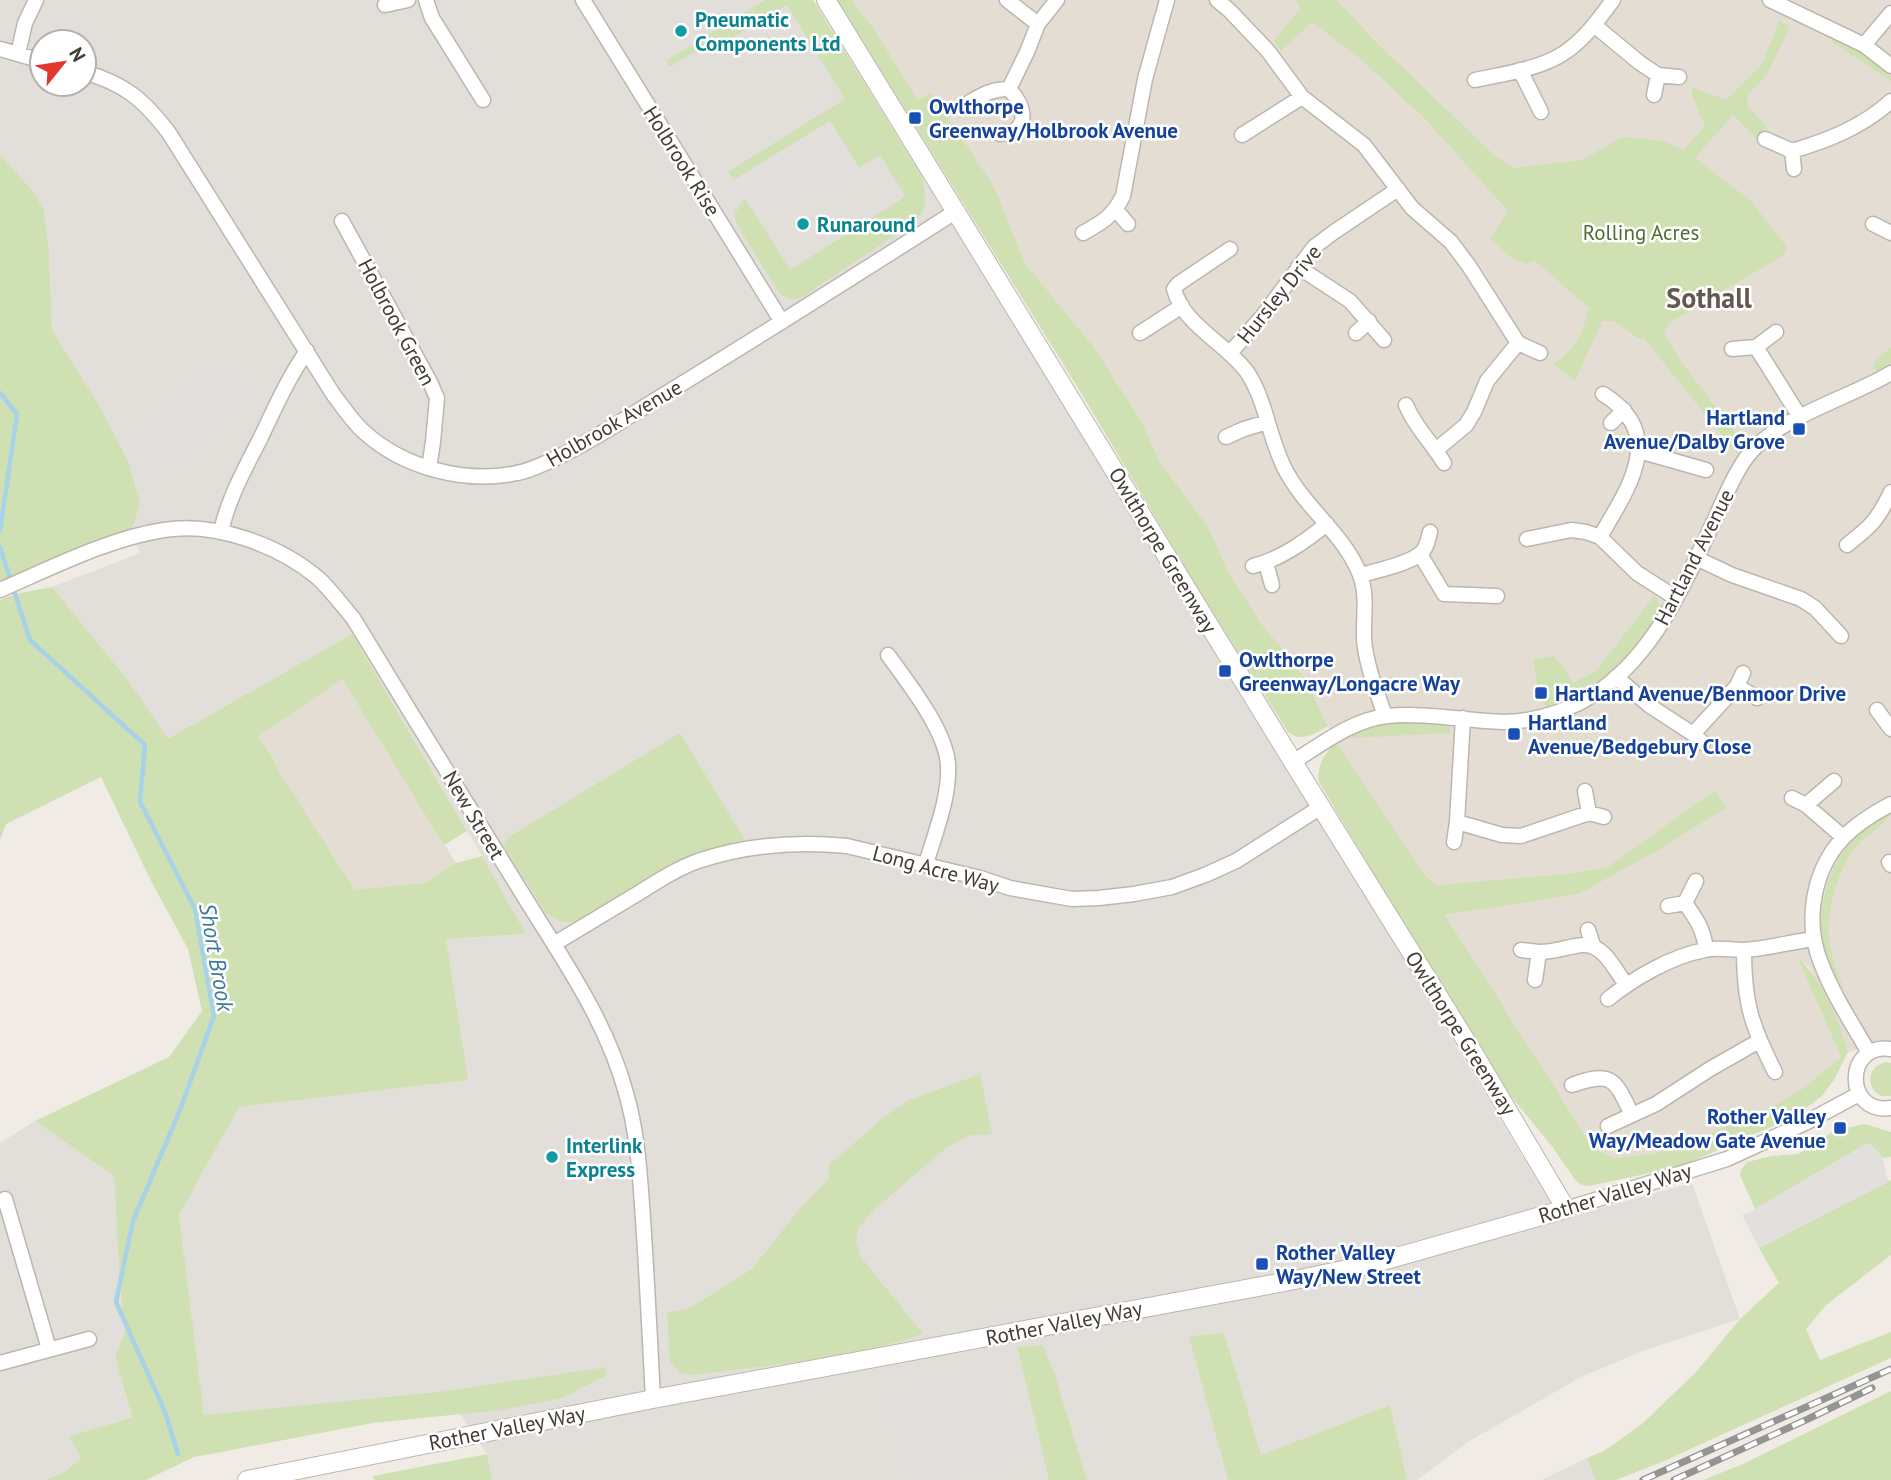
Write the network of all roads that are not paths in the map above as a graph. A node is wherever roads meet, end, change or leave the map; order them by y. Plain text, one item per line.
1 (36, 0) edge
2 (408, 0) edge
3 (426, 0) edge
4 (583, 0) edge
5 (826, 0) edge
6 (1007, 0) edge
7 (1057, 0) edge
8 (1167, 0) edge
9 (1217, 0) edge
10 (1613, 0) edge
11 (1770, 0) edge
12 (385, 5) dead end
13 (1891, 13) edge
14 (1038, 24) junction
15 (1594, 25) junction
16 (1864, 45) junction
17 (0, 49) edge
18 (18, 54) junction
19 (28, 57) edge
20 (1891, 66) edge
21 (1520, 70) junction
22 (1658, 75) junction
23 (98, 76) edge
24 (1679, 77) dead end
25 (1475, 80) dead end
26 (1009, 89) junction
27 (1654, 95) dead end
28 (1302, 97) junction
29 (483, 100) dead end
30 (1891, 101) edge
31 (971, 103) dead end
32 (1541, 112) dead end
33 (1000, 134) dead end
34 (1242, 135) dead end
35 (1765, 139) dead end
36 (1792, 152) junction
37 (1794, 169) dead end
38 (1398, 189) junction
39 (1116, 210) junction
40 (956, 212) junction
41 (342, 221) dead end
42 (1128, 224) dead end
43 (1873, 224) dead end
44 (1083, 233) dead end
45 (1891, 233) edge
46 (1230, 249) dead end
47 (1298, 267) junction
48 (1182, 306) junction
49 (1369, 321) junction
50 (782, 323) junction
51 (1776, 332) dead end
52 (1140, 333) dead end
53 (1356, 333) dead end
54 (1384, 340) dead end
55 (1518, 343) junction
56 (1756, 347) junction
57 (1731, 349) dead end
58 (307, 351) junction
59 (1230, 353) junction
60 (1540, 354) dead end
61 (1891, 373) edge
62 (1603, 394) dead end
63 (1406, 405) dead end
64 (1624, 410) junction
65 (1800, 417) junction
66 (1267, 422) junction
67 (1611, 423) dead end
68 (1226, 437) dead end
69 (1436, 450) junction
70 (1639, 451) junction
71 (1444, 463) dead end
72 (429, 468) junction
73 (1706, 470) dead end
74 (1891, 492) edge
75 (1886, 515) edge
76 (1327, 524) junction
77 (220, 532) junction
78 (1430, 532) dead end
79 (1600, 537) junction
80 (1527, 539) dead end
81 (1847, 545) dead end
82 (1420, 554) junction
83 (1696, 558) junction
84 (1360, 575) junction
85 (1272, 584) dead end
86 (0, 590) edge
87 (1497, 596) dead end
88 (1676, 598) junction
89 (1841, 636) dead end
90 (888, 655) dead end
91 (1616, 677) junction
92 (1758, 698) dead end
93 (1877, 710) dead end
94 (1385, 716) junction
95 (1463, 719) junction
96 (1891, 728) edge
97 (1293, 762) junction
98 (1834, 781) dead end
99 (1585, 791) dead end
100 (1792, 798) dead end
101 (1891, 804) edge
102 (1806, 805) junction
103 (1321, 807) junction
104 (1589, 813) junction
105 (1604, 817) dead end
106 (1457, 822) junction
107 (1843, 837) junction
108 (1454, 842) dead end
109 (926, 864) junction
110 (1696, 881) dead end
111 (1685, 903) junction
112 (1668, 906) dead end
113 (1588, 930) dead end
114 (1814, 939) junction
115 (554, 944) junction
116 (1592, 945) junction
117 (1706, 949) junction
118 (1521, 950) dead end
119 (1744, 950) junction
120 (1539, 952) junction
121 (1535, 980) dead end
122 (1626, 985) junction
123 (1608, 999) dead end
124 (1759, 1041) junction
125 (1891, 1049) edge
126 (1870, 1053) junction
127 (1775, 1072) dead end
128 (1572, 1085) dead end
129 (1859, 1094) junction
130 (1891, 1108) edge
131 (1632, 1115) junction
132 (1608, 1126) dead end
133 (5, 1199) dead end
134 (1566, 1209) junction
135 (89, 1339) dead end
136 (49, 1349) junction
137 (0, 1363) edge
138 (653, 1399) junction
139 (247, 1480) edge

1 - 18 street
2 - 12 street
3 - 29 street
4 - 50 street, Holbrook Rise
5 - 40 street, Owlthorpe Greenway
6 - 14 street
7 - 14 street
8 - 39 street
9 - 28 street
10 - 15 street
11 - 16 street
13 - 16 street
14 - 26 street
15 - 21 street
15 - 22 street
16 - 20 street
17 - 18 street
18 - 19 street
21 - 25 street
21 - 32 street
22 - 24 street
22 - 27 street
23 - 58 street, Holbrook Avenue
26 - 31 street
26 - 33 street
28 - 34 street
28 - 38 street
30 - 36 street
35 - 36 street
36 - 37 street
38 - 47 street, Hursley Drive
38 - 55 street
39 - 42 street
39 - 44 street
40 - 50 street, Holbrook Avenue
40 - 97 street, Owlthorpe Greenway
41 - 72 street, Holbrook Green
43 - 45 street
46 - 48 street
47 - 49 street
47 - 59 street, Hursley Drive
48 - 52 street
48 - 59 street
49 - 53 street
49 - 54 street
50 - 72 street, Holbrook Avenue
51 - 56 street
55 - 60 street
55 - 69 street
56 - 57 street
56 - 65 street
58 - 72 street, Holbrook Avenue
58 - 77 street
59 - 66 street
61 - 65 street, Hartland Avenue
62 - 64 street
63 - 69 street
64 - 67 street
64 - 70 street
65 - 83 street, Hartland Avenue
66 - 68 street
66 - 76 street
69 - 71 street
70 - 73 street
70 - 79 street
74 - 75 street
75 - 81 street
76 - 84 street
76 - 85 street
77 - 86 street, New Street
77 - 115 street, New Street
78 - 82 street
79 - 80 street
79 - 88 street
82 - 84 street
82 - 87 street
83 - 88 street, Hartland Avenue
83 - 89 street
84 - 94 street
88 - 91 street, Hartland Avenue
90 - 109 street
91 - 92 street
91 - 95 street, Hartland Avenue
93 - 96 street
94 - 95 street, Hartland Avenue
94 - 97 street, Hartland Avenue
95 - 106 street
97 - 103 street, Owlthorpe Greenway
98 - 102 street
99 - 104 street
100 - 102 street
101 - 107 street
102 - 107 street
103 - 109 street, Long Acre Way
103 - 134 street, Owlthorpe Greenway
104 - 105 street
104 - 106 street
106 - 108 street
107 - 114 street
109 - 115 street, Long Acre Way
110 - 111 street
111 - 112 street
111 - 117 street
113 - 116 street
114 - 119 street
114 - 126 street
115 - 138 street, New Street
116 - 120 street
116 - 122 street
117 - 119 street
117 - 122 street
118 - 120 street
119 - 124 street
120 - 121 street
122 - 123 street
124 - 127 street
124 - 131 street
125 - 126 street
126 - 129 street
128 - 131 street
129 - 130 street
129 - 134 street, Rother Valley Way
131 - 132 street
133 - 136 street
134 - 138 street, Rother Valley Way
135 - 136 street
136 - 137 street
138 - 139 street, Rother Valley Way

